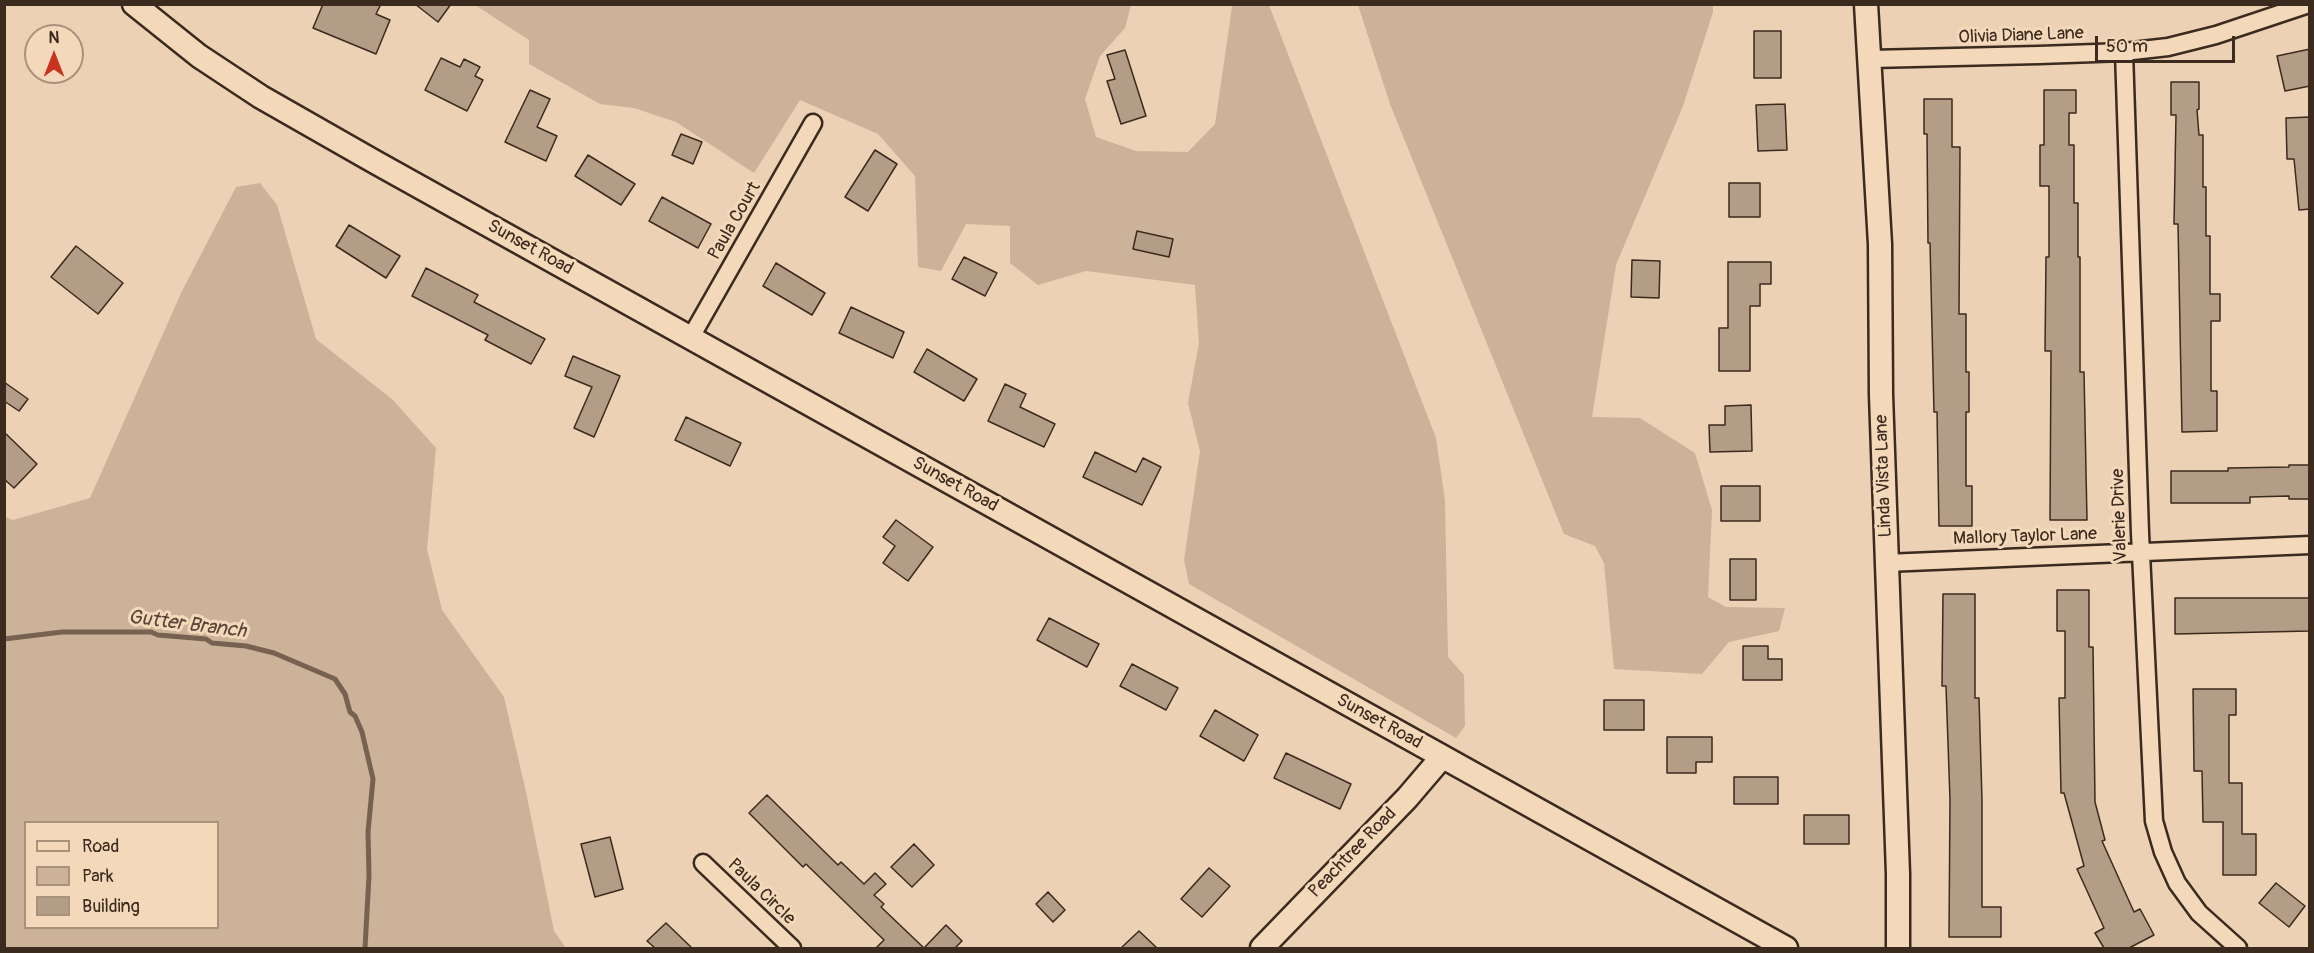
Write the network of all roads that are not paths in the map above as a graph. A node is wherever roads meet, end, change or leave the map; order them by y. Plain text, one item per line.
1 (134, 4) edge
2 (1866, 4) edge
3 (2309, 4) edge
4 (2124, 52) junction
5 (1871, 59) junction
6 (813, 123) dead end
7 (691, 337) junction
8 (2310, 545) edge
9 (2140, 553) junction
10 (1886, 562) junction
11 (1442, 756) junction
12 (703, 863) dead end
13 (792, 948) edge
14 (1262, 948) edge
15 (1786, 948) edge
16 (1898, 948) edge
17 (2238, 948) edge

1 - 7 main road, Sunset Road
2 - 5 main road, Linda Vista Lane
3 - 4 street, Olivia Diane Lane
4 - 5 street, Olivia Diane Lane
4 - 9 street, Valerie Drive
5 - 10 main road, Linda Vista Lane
6 - 7 street, Paula Court
7 - 11 main road, Sunset Road
8 - 9 street, Mallory Taylor Lane
9 - 10 street, Mallory Taylor Lane
9 - 17 street, Valerie Drive
10 - 16 main road, Linda Vista Lane
11 - 14 main road, Peachtree Road
11 - 15 main road, Sunset Road
12 - 13 street, Paula Circle

